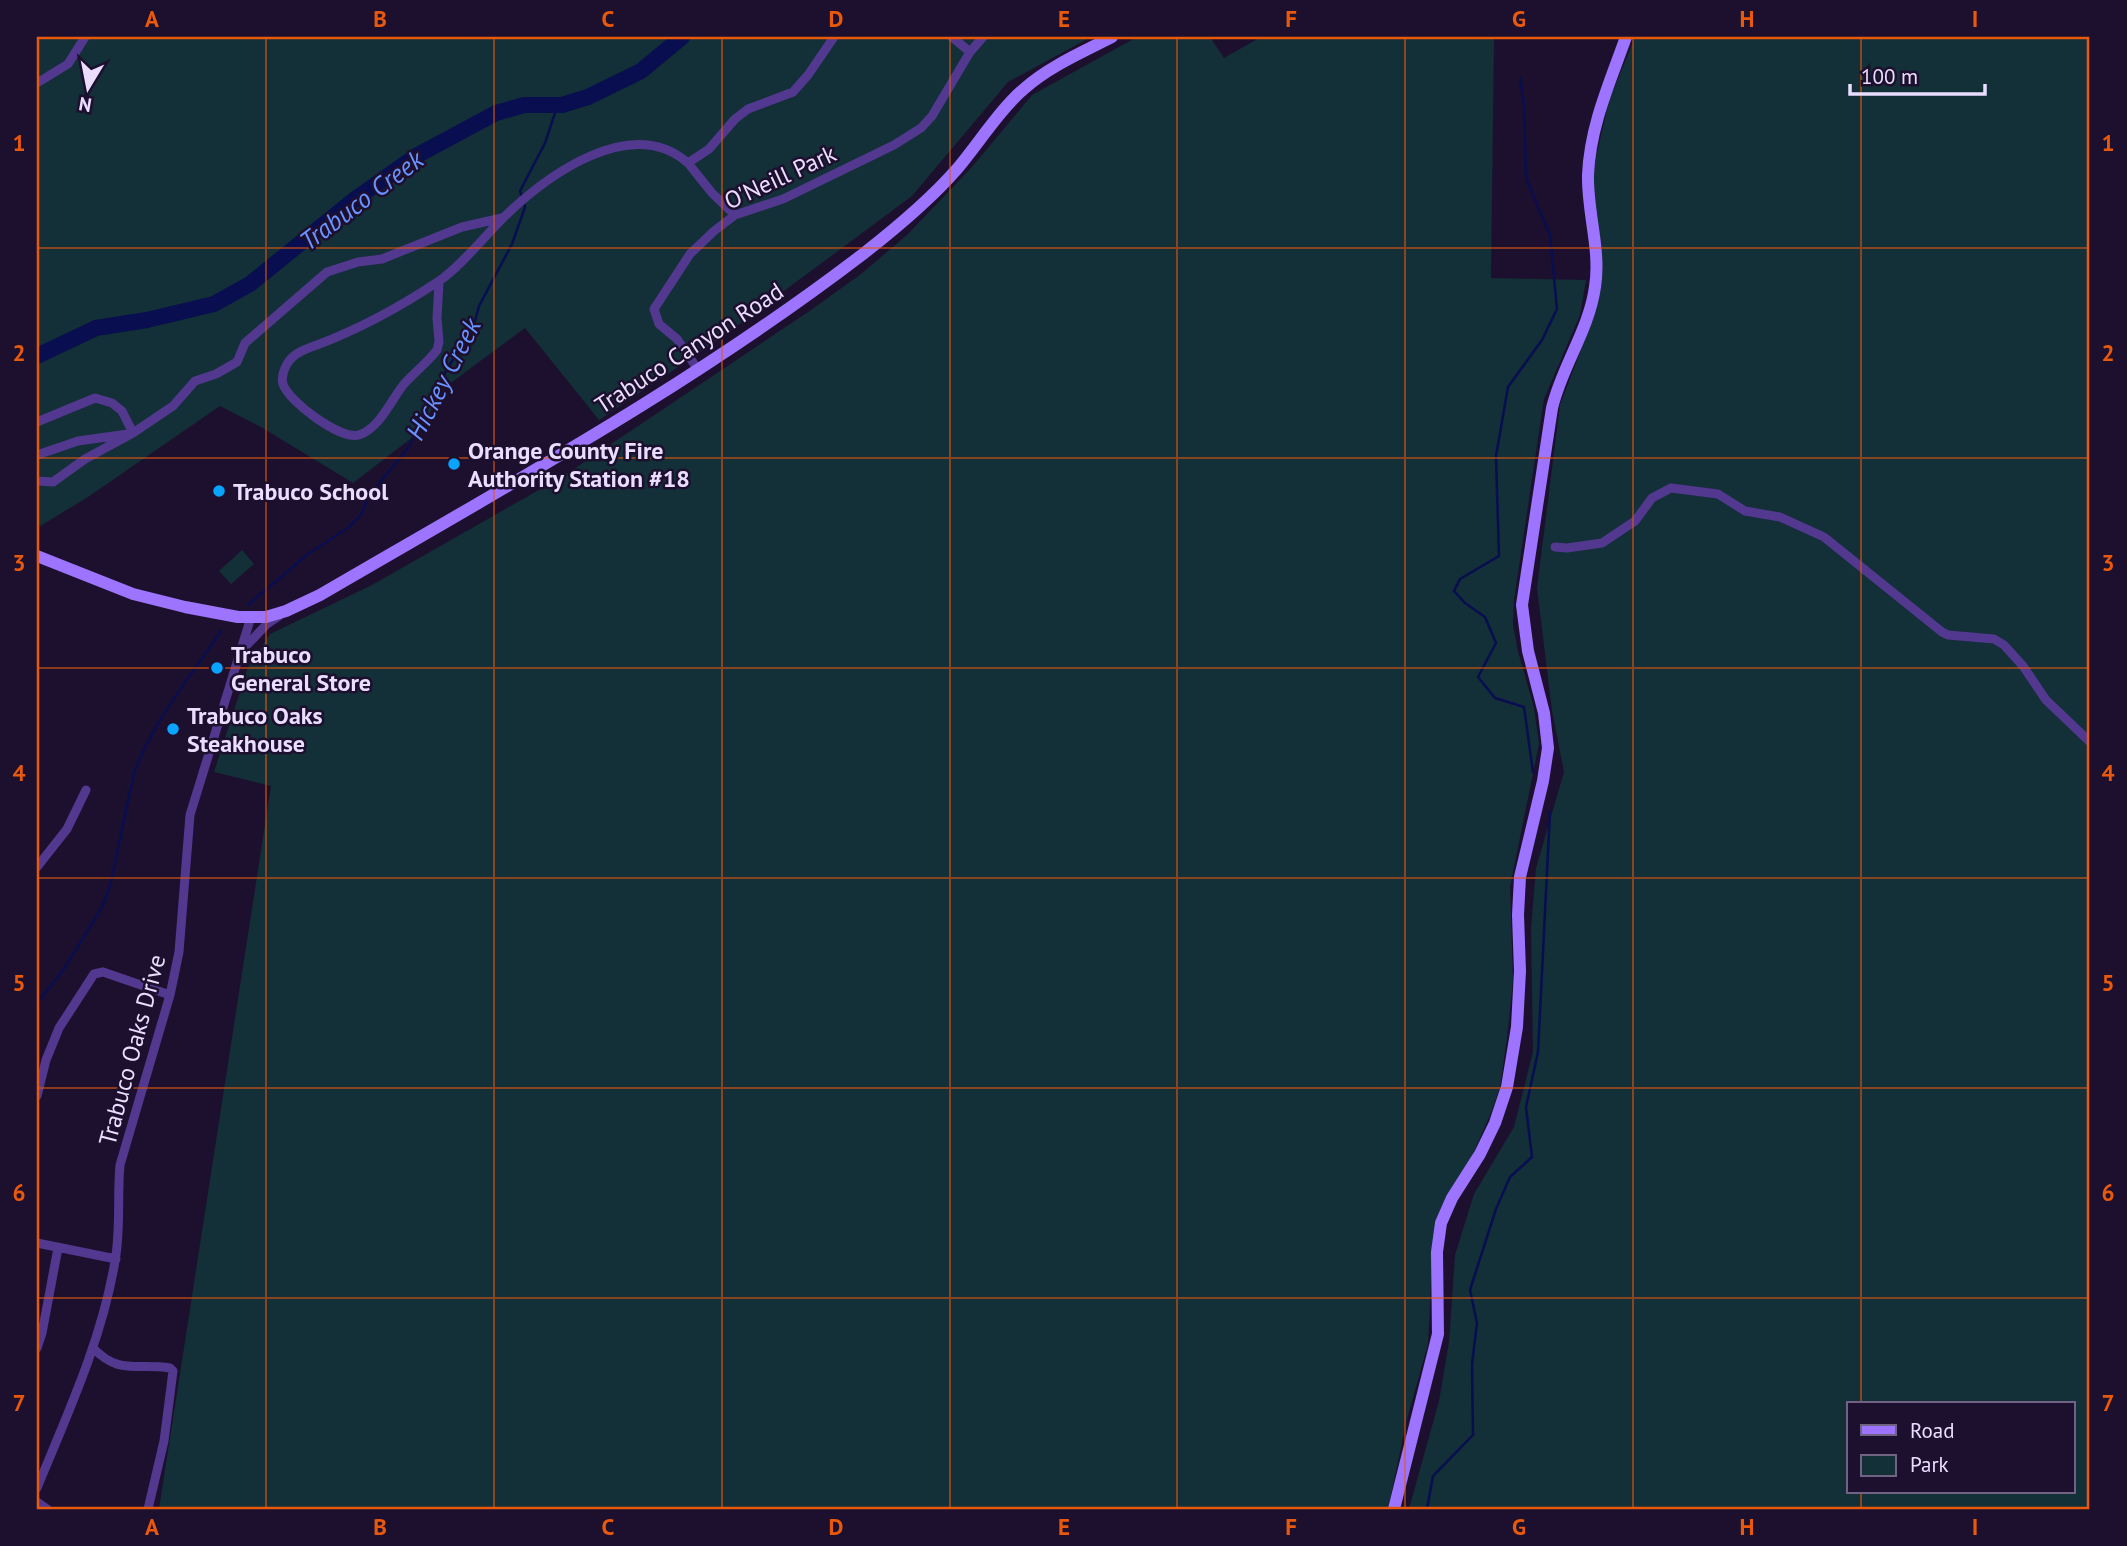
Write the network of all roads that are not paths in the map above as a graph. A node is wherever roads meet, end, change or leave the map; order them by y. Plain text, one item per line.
1 (85, 37) edge
2 (834, 37) edge
3 (951, 37) edge
4 (983, 37) edge
5 (1112, 37) edge
6 (1626, 37) edge
7 (970, 52) junction
8 (37, 83) edge
9 (688, 163) junction
10 (735, 215) junction
11 (503, 217) junction
12 (439, 282) junction
13 (699, 371) junction
14 (37, 422) edge
15 (133, 433) junction
16 (37, 455) edge
17 (37, 481) edge
18 (1555, 547) dead end
19 (37, 556) edge
20 (286, 611) junction
21 (251, 617) junction
22 (241, 653) junction
23 (2090, 742) edge
24 (86, 790) dead end
25 (37, 867) edge
26 (170, 995) junction
27 (37, 1096) edge
28 (37, 1243) edge
29 (58, 1248) junction
30 (116, 1259) junction
31 (37, 1348) edge
32 (93, 1348) junction
33 (37, 1488) edge
34 (37, 1502) edge
35 (47, 1509) edge
36 (148, 1509) edge
37 (1394, 1509) edge

1 - 8 street
2 - 9 street
3 - 7 street
4 - 7 street, O'Neill Park
5 - 13 main road, Trabuco Canyon Road
6 - 37 main road
7 - 10 street, O'Neill Park
9 - 10 street
9 - 11 street
10 - 13 street, O'Neill Park
11 - 12 street
11 - 15 street
12 - 12 street
13 - 20 main road, Trabuco Canyon Road
14 - 15 street
15 - 16 street
15 - 17 street
18 - 23 street
19 - 21 main road, Trabuco Canyon Road
20 - 21 main road, Trabuco Canyon Road
20 - 22 street
21 - 22 street, Trabuco Oaks Drive
22 - 26 street, Trabuco Oaks Drive
24 - 25 street
26 - 27 street
26 - 30 street, Trabuco Oaks Drive
28 - 29 street
29 - 30 street
29 - 31 street
30 - 32 street, Trabuco Oaks Drive
32 - 33 street, Trabuco Oaks Drive
32 - 36 street
34 - 35 street

